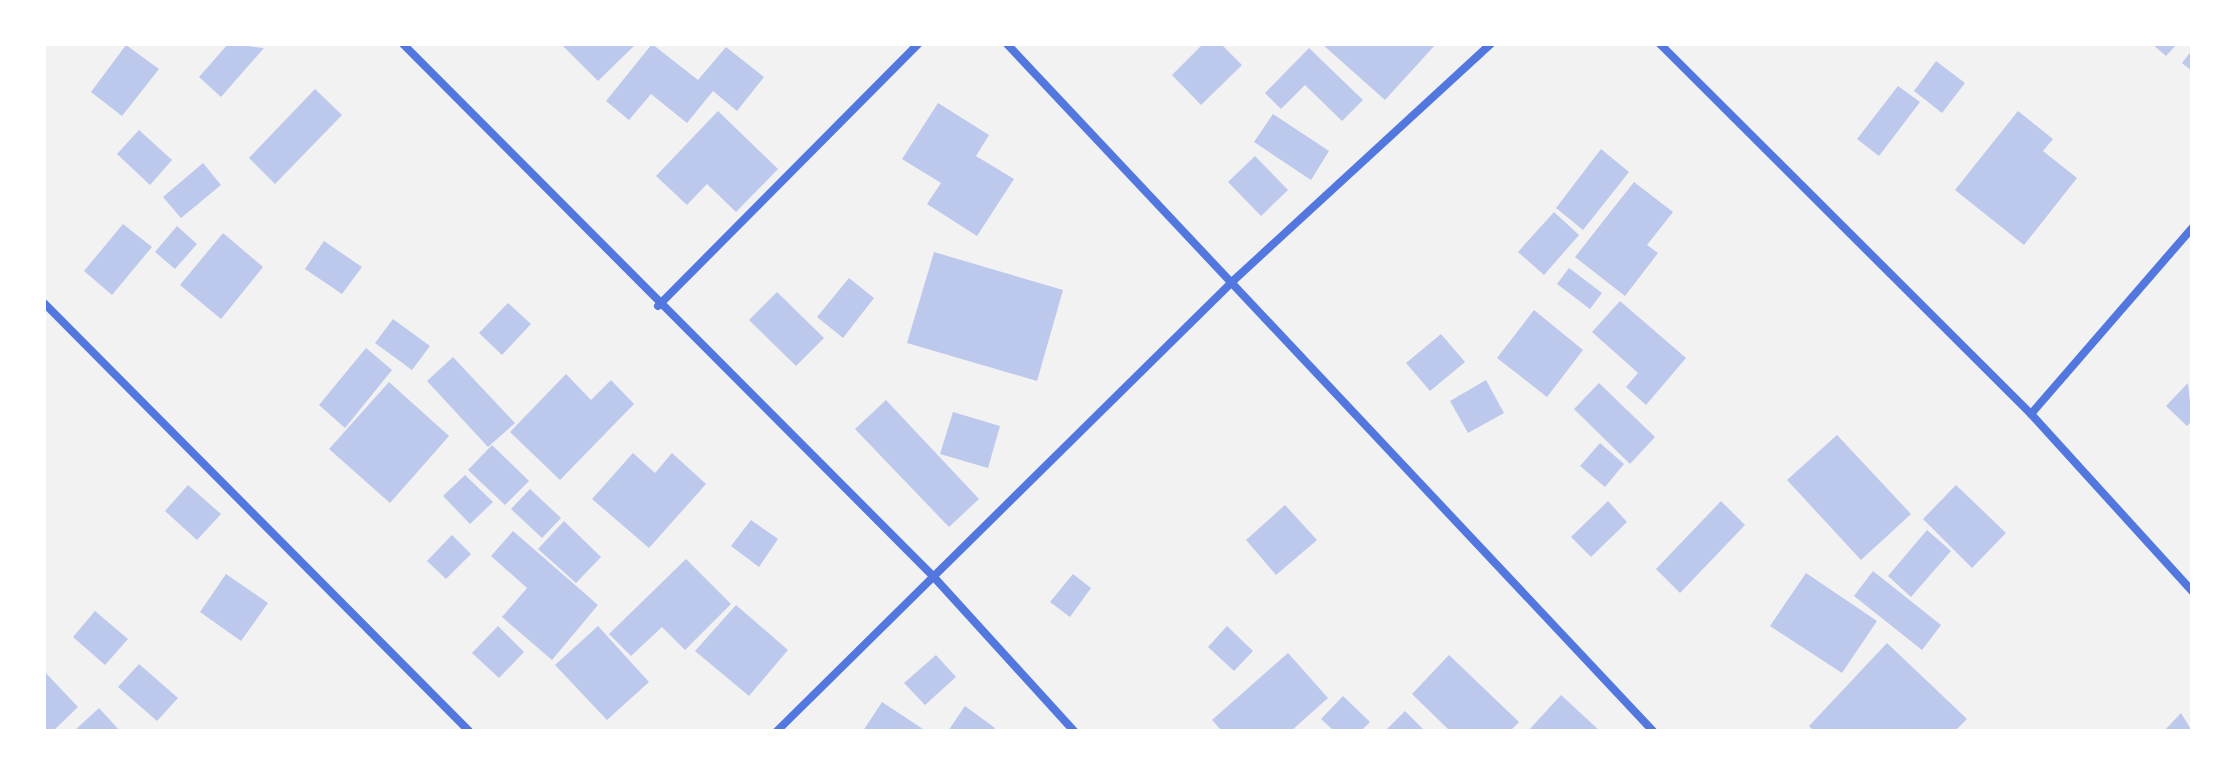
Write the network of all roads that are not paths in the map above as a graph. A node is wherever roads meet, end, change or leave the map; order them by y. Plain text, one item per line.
1 (403, 44) edge
2 (918, 44) edge
3 (1007, 44) edge
4 (1491, 44) edge
5 (1660, 44) edge
6 (2192, 228) edge
7 (1234, 280) junction
8 (44, 303) edge
9 (658, 306) junction
10 (2031, 414) junction
11 (932, 575) junction
12 (2192, 591) edge
13 (469, 731) edge
14 (777, 731) edge
15 (1074, 731) edge
16 (1653, 731) edge

1 - 9 street
2 - 9 street
3 - 7 street
4 - 7 street
5 - 10 street
6 - 10 street
7 - 11 street
7 - 16 street
8 - 13 street
9 - 11 street
10 - 12 street
11 - 14 street
11 - 15 street

